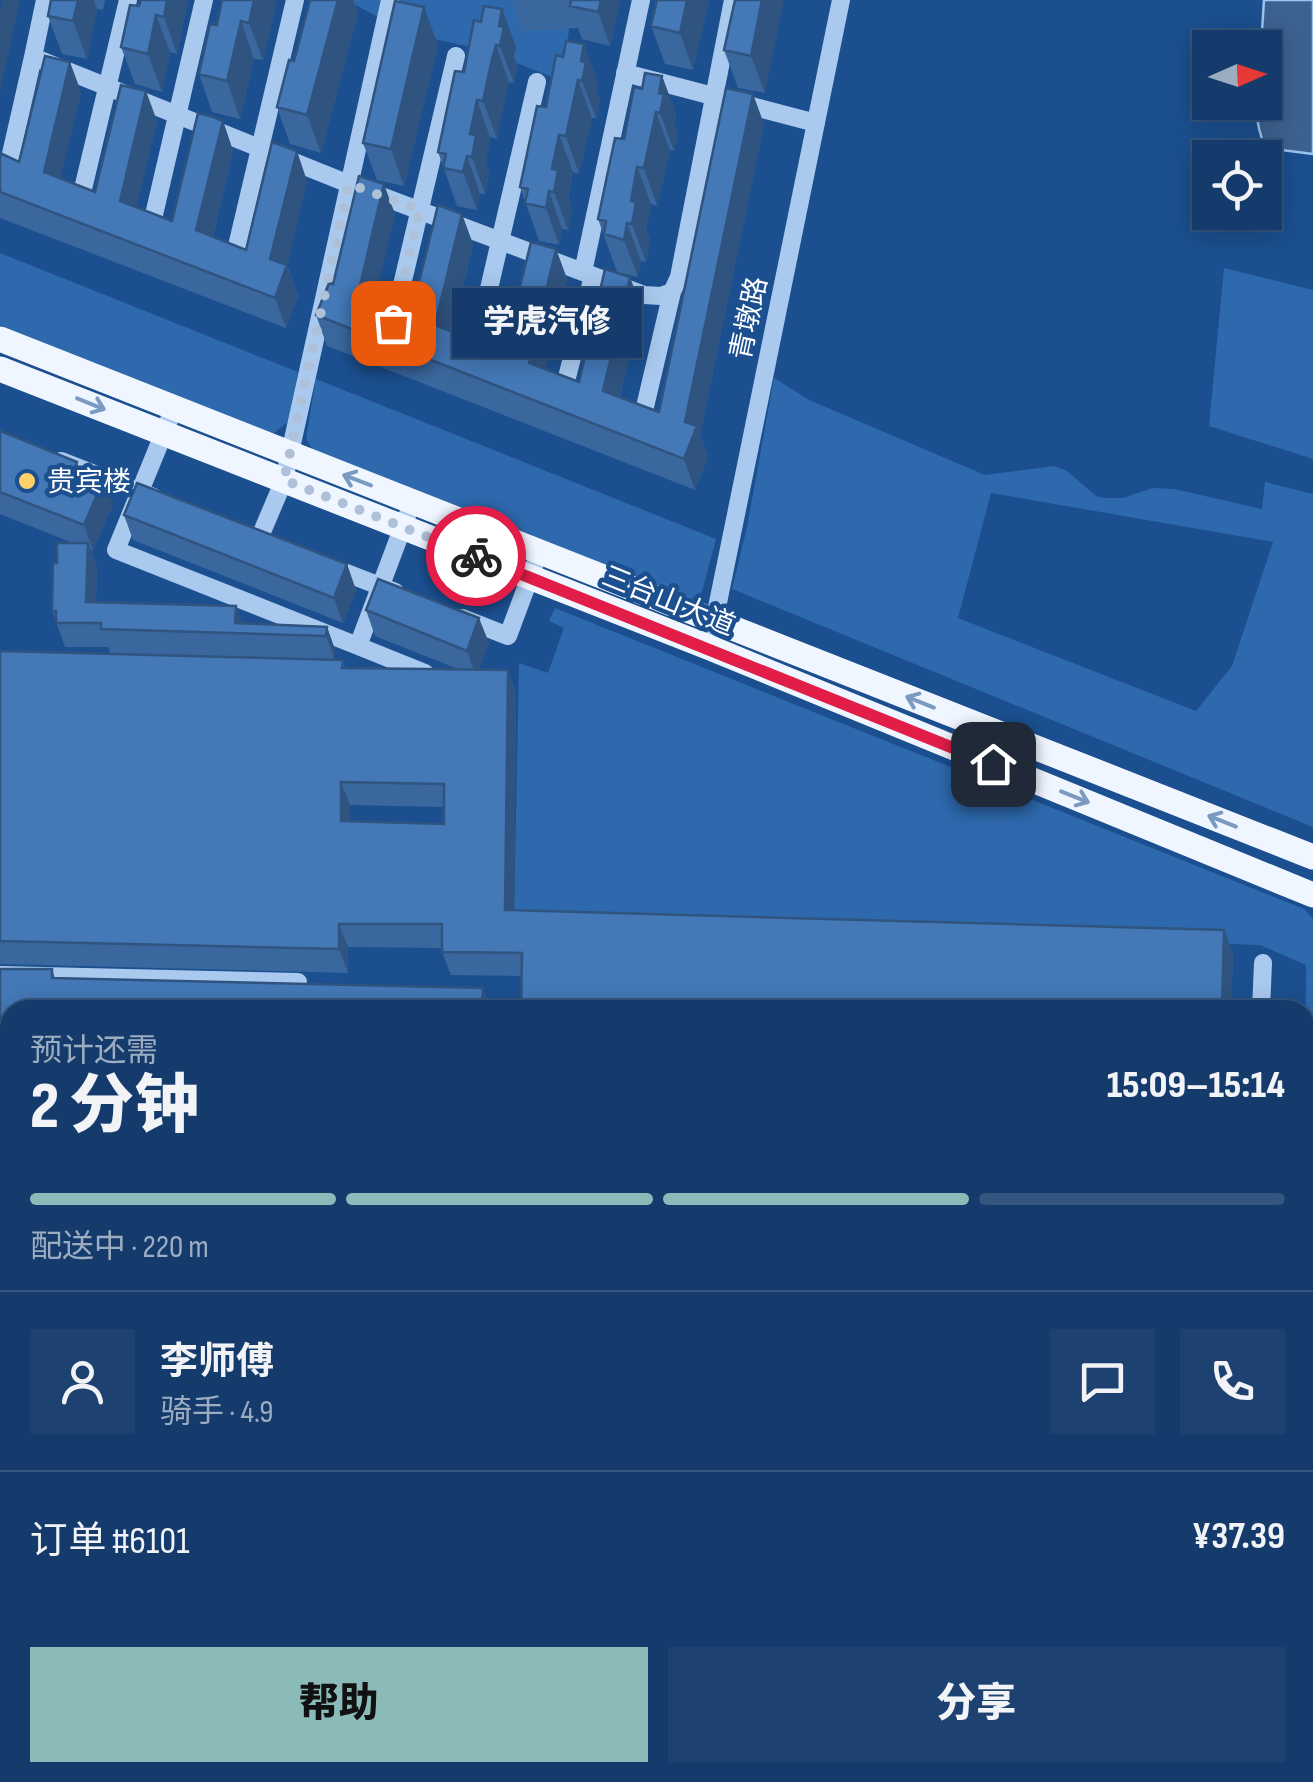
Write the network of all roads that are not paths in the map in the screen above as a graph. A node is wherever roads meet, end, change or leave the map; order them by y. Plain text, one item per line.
1 (45, 0) edge
2 (128, 0) edge
3 (204, 0) edge
4 (295, 0) edge
5 (390, 0) edge
6 (641, 0) edge
7 (734, 0) edge
8 (841, 0) edge
9 (456, 56) dead end
10 (33, 57) junction
11 (626, 73) junction
12 (537, 82) dead end
13 (107, 86) junction
14 (714, 96) junction
15 (178, 115) junction
16 (816, 123) junction
17 (260, 148) junction
18 (8, 166) edge
19 (349, 184) junction
20 (82, 194) edge
21 (420, 210) junction
22 (153, 220) edge
23 (500, 241) junction
24 (237, 246) edge
25 (588, 274) junction
26 (672, 292) junction
27 (393, 323) edge
28 (0, 339) edge
29 (474, 349) edge
30 (0, 368) edge
31 (565, 385) edge
32 (174, 408) junction
33 (644, 411) edge
34 (163, 433) junction
35 (35, 451) edge
36 (290, 454) junction
37 (284, 480) junction
38 (140, 492) junction
39 (413, 502) junction
40 (174, 506) edge
41 (403, 528) junction
42 (259, 539) edge
43 (540, 552) junction
44 (312, 559) edge
45 (530, 577) junction
46 (381, 586) junction
47 (714, 620) junction
48 (358, 646) junction
49 (708, 647) junction
50 (426, 674) edge
51 (1313, 857) edge
52 (1313, 894) edge
53 (1262, 963) dead end
54 (0, 975) edge
55 (298, 982) edge
56 (1261, 1000) edge

1 - 10 street
2 - 13 street
3 - 15 street
4 - 17 street
5 - 19 street
6 - 11 street
7 - 14 street
8 - 16 street, 青墩路
9 - 21 street
10 - 13 street
10 - 18 street
11 - 14 street
11 - 25 street
12 - 23 street
13 - 15 street
13 - 20 street
14 - 16 street
14 - 26 street
15 - 17 street
15 - 22 street
16 - 47 street, 青墩路
17 - 19 street
17 - 24 street
19 - 21 street
19 - 36 street
21 - 23 street
21 - 27 street
23 - 25 street
23 - 29 street
25 - 26 street
25 - 31 street
26 - 33 street
28 - 32 main road, 三台山大道
30 -> 34 main road, 三台山大道
32 - 34 street
32 - 36 main road, 三台山大道
34 - 37 main road, 三台山大道
34 - 38 street
35 - 38 street
36 - 37 street
39 -> 36 main road, 三台山大道
37 - 41 main road, 三台山大道
37 - 42 street
38 - 40 street
38 - 48 street
39 - 41 street
39 - 43 main road, 三台山大道
41 - 45 main road, 三台山大道
41 - 46 street
43 - 45 street
43 - 47 main road, 三台山大道
44 - 46 street
45 - 46 street
45 - 49 main road, 三台山大道
46 - 48 street
47 - 49 street, 青墩路
51 -> 47 main road, 三台山大道
48 - 50 street
49 -> 52 main road, 三台山大道
53 - 56 street
54 - 55 street

